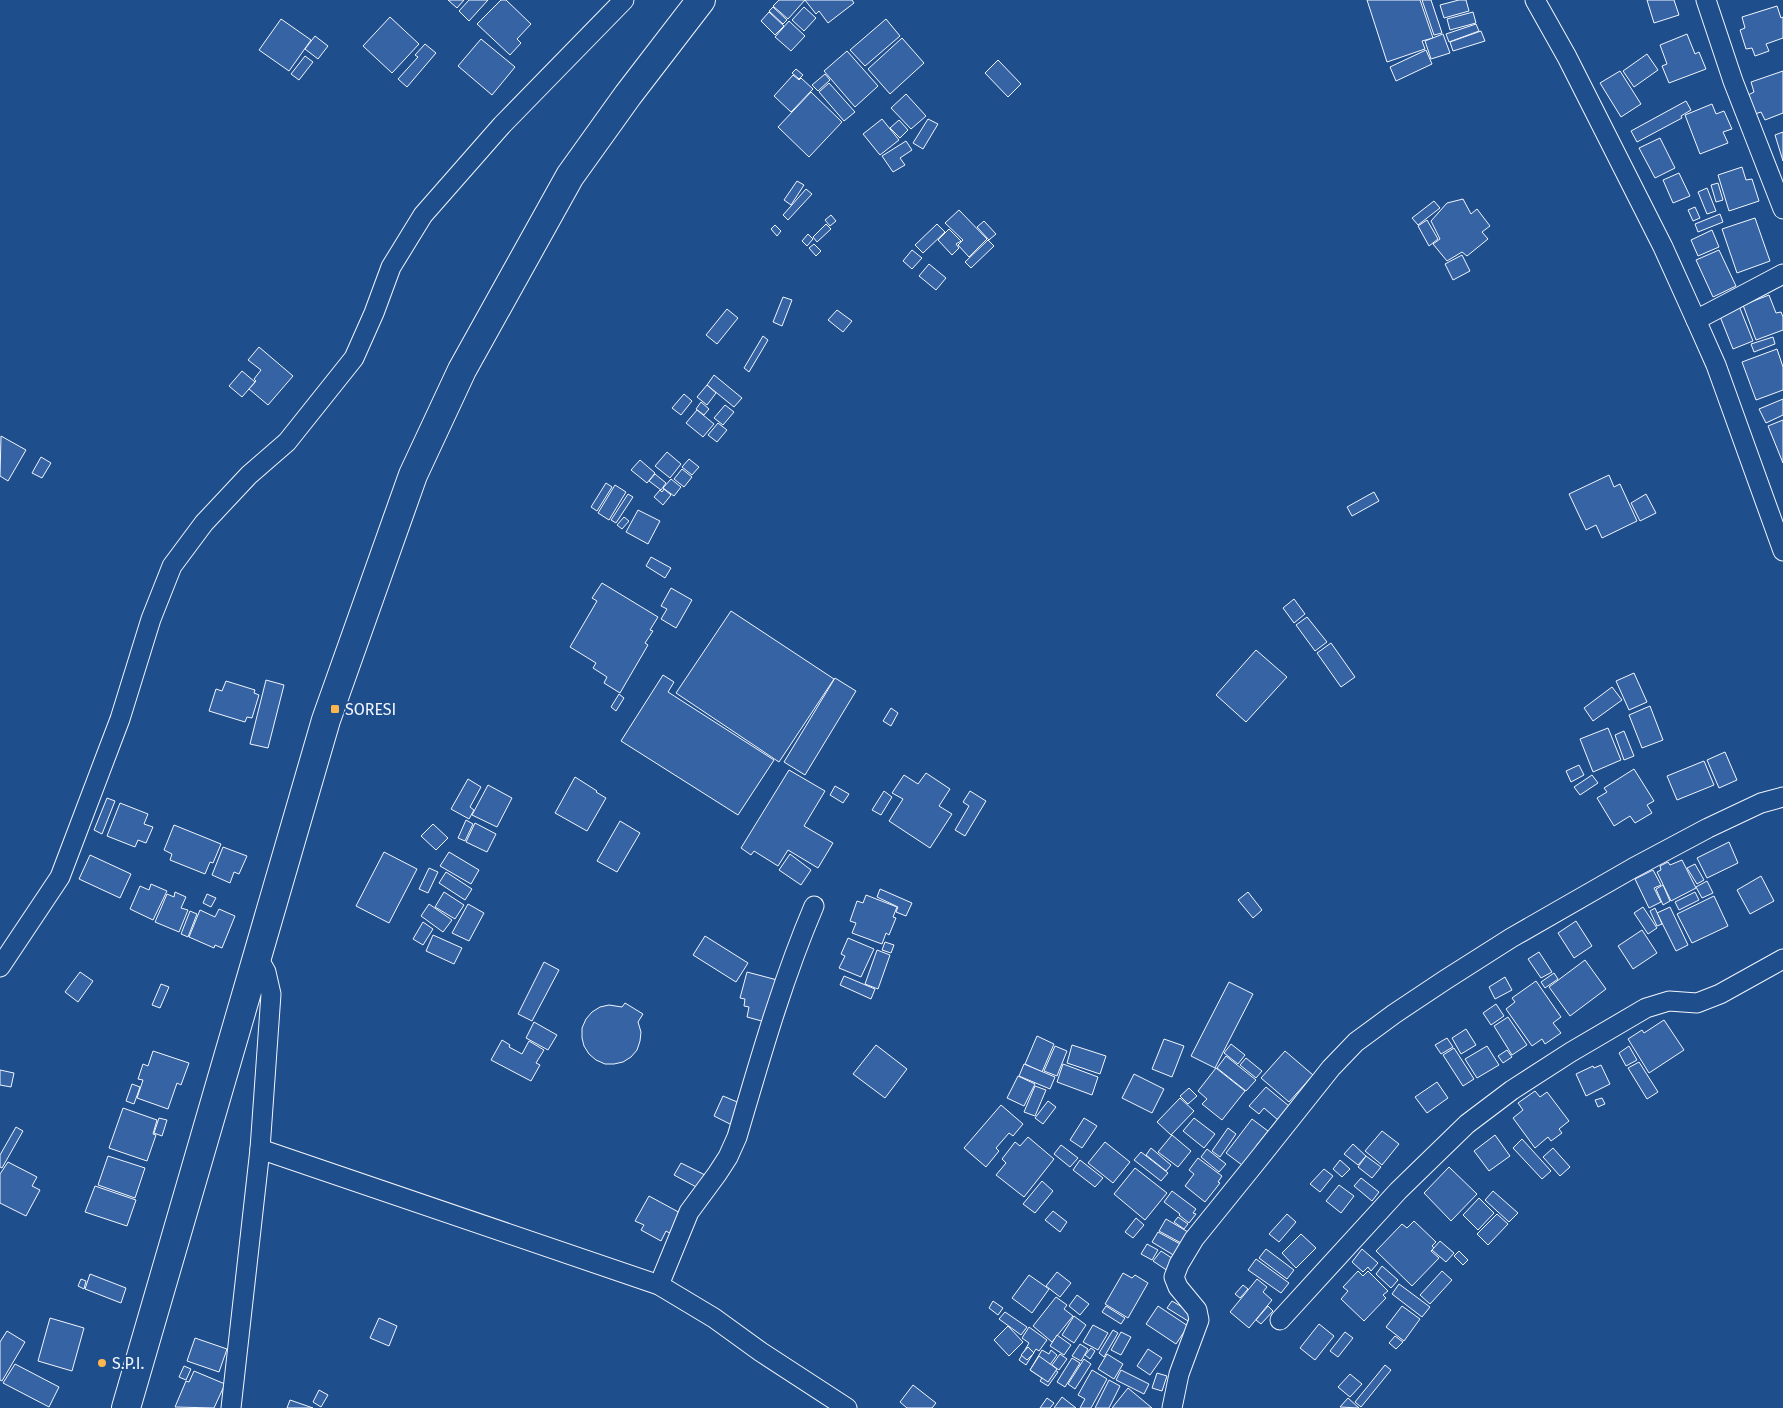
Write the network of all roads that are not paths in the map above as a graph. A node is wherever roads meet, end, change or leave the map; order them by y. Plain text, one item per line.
1 (624, 0) edge
2 (701, 0) edge
3 (1535, 0) edge
4 (1706, 0) edge
5 (1783, 209) edge
6 (1783, 274) edge
7 (1696, 320) junction
8 (1783, 550) edge
9 (1783, 796) edge
10 (814, 906) dead end
11 (257, 956) junction
12 (1783, 959) edge
13 (0, 967) edge
14 (260, 1149) junction
15 (659, 1286) junction
16 (1280, 1320) dead end
17 (126, 1408) edge
18 (231, 1408) edge
19 (847, 1408) edge
20 (1172, 1408) edge

1 - 13 street
2 - 11 highway
3 - 7 street
4 - 5 street
6 - 7 street
7 - 8 street
9 - 20 street
10 - 15 street
11 - 14 street
11 - 17 highway
12 - 16 street
14 - 15 street
14 - 18 street
15 - 19 street

